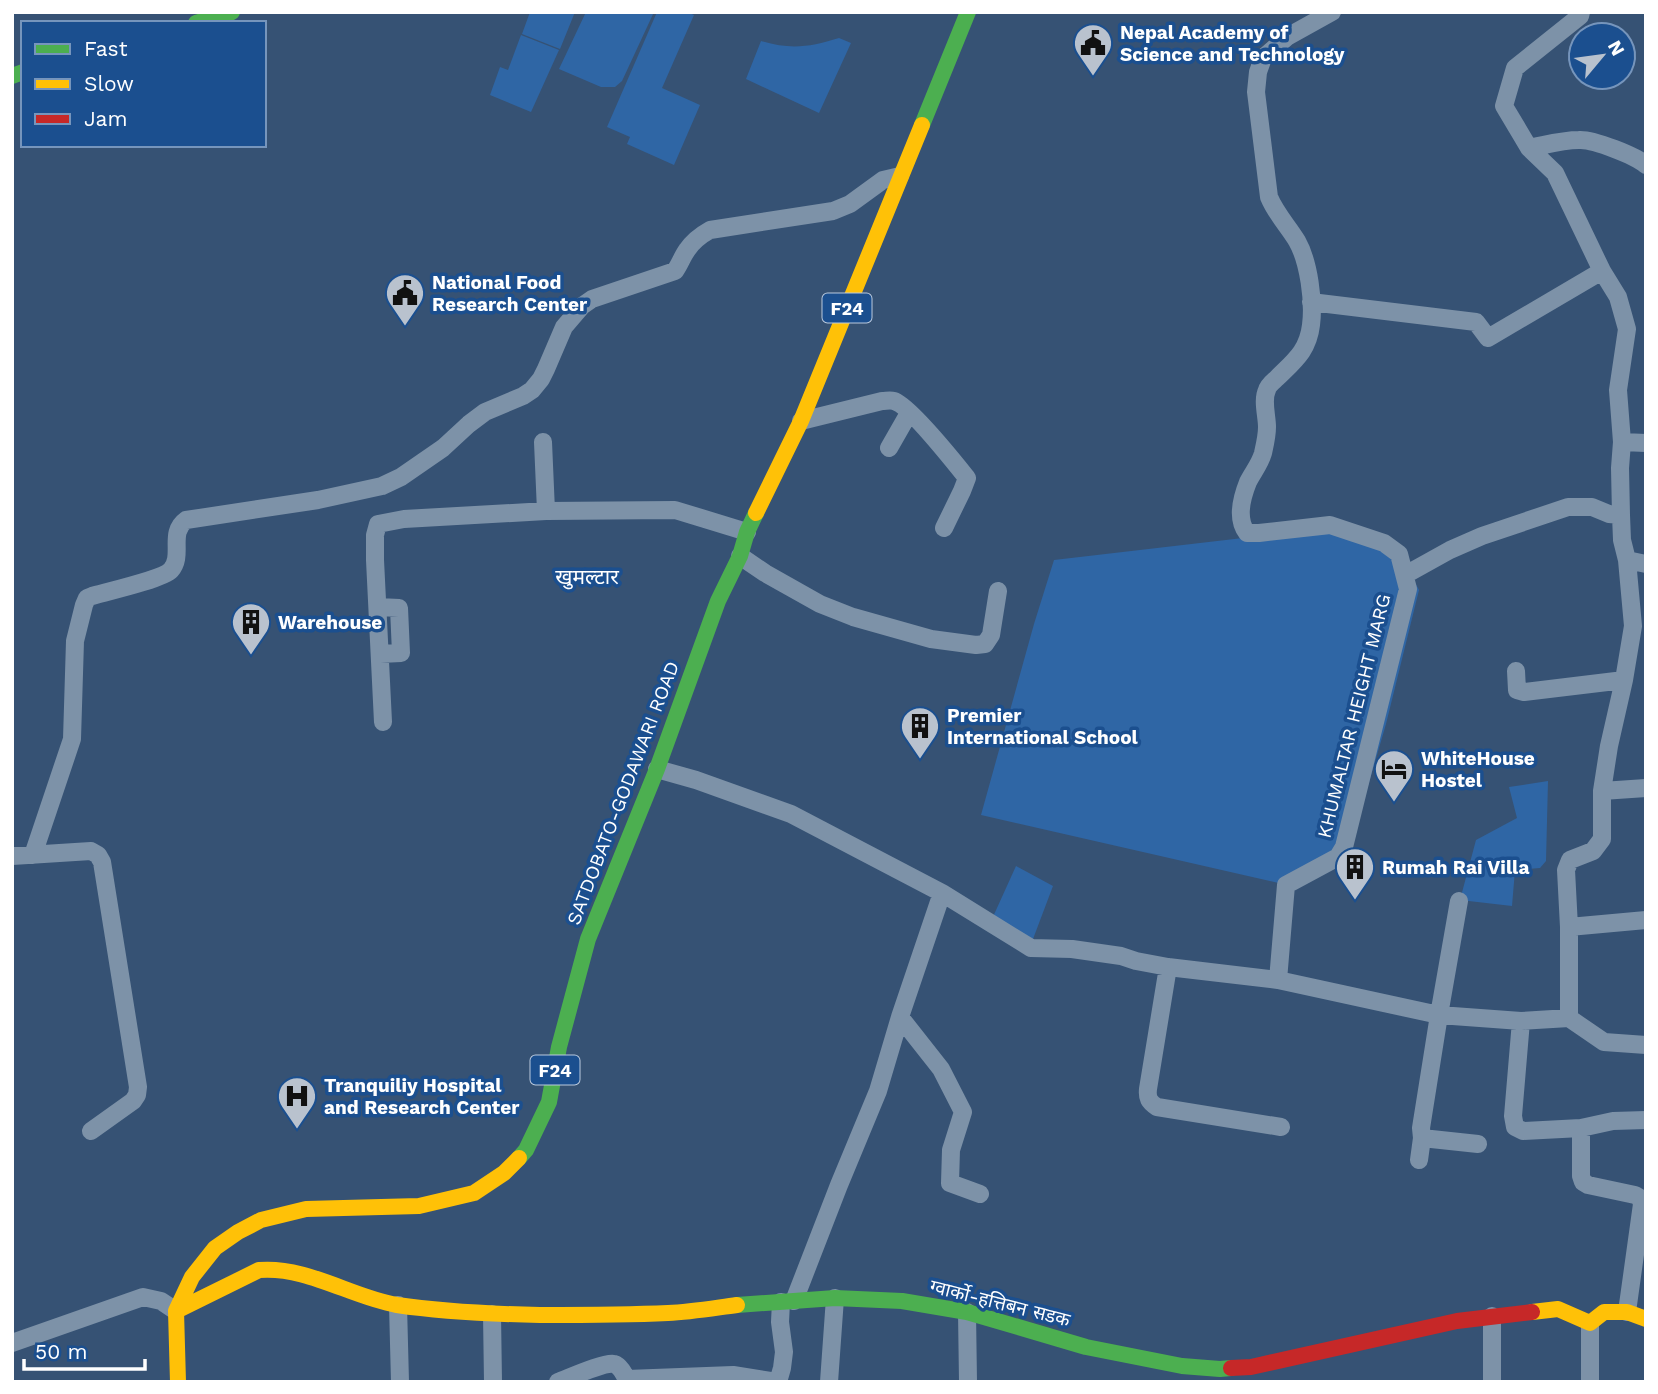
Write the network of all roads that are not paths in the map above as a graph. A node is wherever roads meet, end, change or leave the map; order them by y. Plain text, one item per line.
1 (232, 12) edge
2 (968, 12) edge
3 (1332, 12) edge
4 (1581, 12) edge
5 (203, 21) edge
6 (1529, 148) junction
7 (1646, 165) edge
8 (900, 176) junction
9 (1602, 271) junction
10 (1311, 302) junction
11 (909, 413) junction
12 (801, 421) junction
13 (543, 442) dead end
14 (1622, 442) junction
15 (1646, 443) edge
16 (889, 448) dead end
17 (546, 512) junction
18 (1621, 515) junction
19 (944, 528) dead end
20 (747, 532) junction
21 (740, 556) junction
22 (1627, 560) junction
23 (1646, 564) edge
24 (1405, 575) junction
25 (998, 591) dead end
26 (1516, 671) dead end
27 (1624, 680) junction
28 (383, 722) dead end
29 (657, 769) junction
30 (1646, 788) edge
31 (1602, 791) junction
32 (33, 855) junction
33 (12, 856) edge
34 (942, 893) junction
35 (1459, 901) dead end
36 (1646, 920) edge
37 (1569, 927) junction
38 (1168, 967) junction
39 (1278, 980) junction
40 (1439, 1015) junction
41 (900, 1017) junction
42 (1569, 1018) junction
43 (1521, 1021) junction
44 (1646, 1045) edge
45 (1646, 1120) edge
46 (1281, 1127) dead end
47 (1581, 1128) junction
48 (91, 1131) dead end
49 (1422, 1138) junction
50 (1478, 1144) dead end
51 (1419, 1160) dead end
52 (980, 1194) dead end
53 (835, 1298) junction
54 (788, 1301) junction
55 (398, 1306) junction
56 (176, 1311) junction
57 (967, 1312) junction
58 (1628, 1312) junction
59 (492, 1314) junction
60 (1492, 1317) junction
61 (1646, 1319) edge
62 (1590, 1323) junction
63 (12, 1343) edge
64 (1272, 1362) junction
65 (628, 1381) edge
66 (178, 1382) edge
67 (400, 1382) edge
68 (493, 1382) edge
69 (558, 1382) edge
70 (777, 1382) edge
71 (829, 1382) edge
72 (968, 1382) edge
73 (1272, 1382) edge
74 (1492, 1382) edge
75 (1590, 1382) edge

1 - 5 main road
2 - 8 main road, SATDOBATO-GODAWARI ROAD / F24
3 - 10 street, KHUMALTAR HEIGHT MARG
4 - 6 street
6 - 7 street
6 - 9 street
8 - 12 main road, SATDOBATO-GODAWARI ROAD / F24
8 - 32 street
9 - 10 street
9 - 14 street
10 - 24 street, KHUMALTAR HEIGHT MARG
11 - 12 street
11 - 16 street
11 - 19 street
12 - 20 main road, SATDOBATO-GODAWARI ROAD / F24
13 - 17 street
14 - 15 street
14 - 18 street
17 - 20 street
17 - 28 street
18 - 22 street
18 - 24 street
20 - 21 main road, SATDOBATO-GODAWARI ROAD / F24
21 - 25 street
21 - 29 main road, SATDOBATO-GODAWARI ROAD / F24
22 - 23 street
22 - 27 street
24 - 39 street, KHUMALTAR HEIGHT MARG
26 - 27 street
27 - 31 street
29 - 34 street
29 - 56 main road, SATDOBATO-GODAWARI ROAD / F24
30 - 31 street
31 - 37 street
32 - 33 street
32 - 48 street
34 - 38 street
34 - 41 street
35 - 40 street
36 - 37 street
37 - 42 street
38 - 39 street
38 - 46 street
39 - 40 street
40 - 43 street
40 - 49 street
41 - 52 street
41 - 54 street
42 - 43 street
42 - 44 street
43 - 47 street
45 - 47 street
47 - 58 street
49 - 50 street
49 - 51 street
53 - 54 main road, ग्वार्को-हत्तिबन सडक
53 - 57 main road, ग्वार्को-हत्तिबन सडक
53 - 71 street
54 - 59 main road, ग्वार्को-हत्तिबन सडक
54 - 70 street
55 - 56 main road, ग्वार्को-हत्तिबन सडक
55 - 59 main road, ग्वार्को-हत्तिबन सडक
55 - 67 street
56 - 63 street
56 - 66 main road, SATDOBATO-GODAWARI ROAD / F24
57 - 64 main road, ग्वार्को-हत्तिबन सडक
57 - 72 street
58 - 61 main road
58 - 62 main road
59 - 68 street
60 - 62 main road, ग्वार्को-हत्तिबन सडक
60 - 64 main road, ग्वार्को-हत्तिबन सडक
60 - 74 street
62 - 75 street
64 - 73 street
65 - 69 street
65 - 70 street

